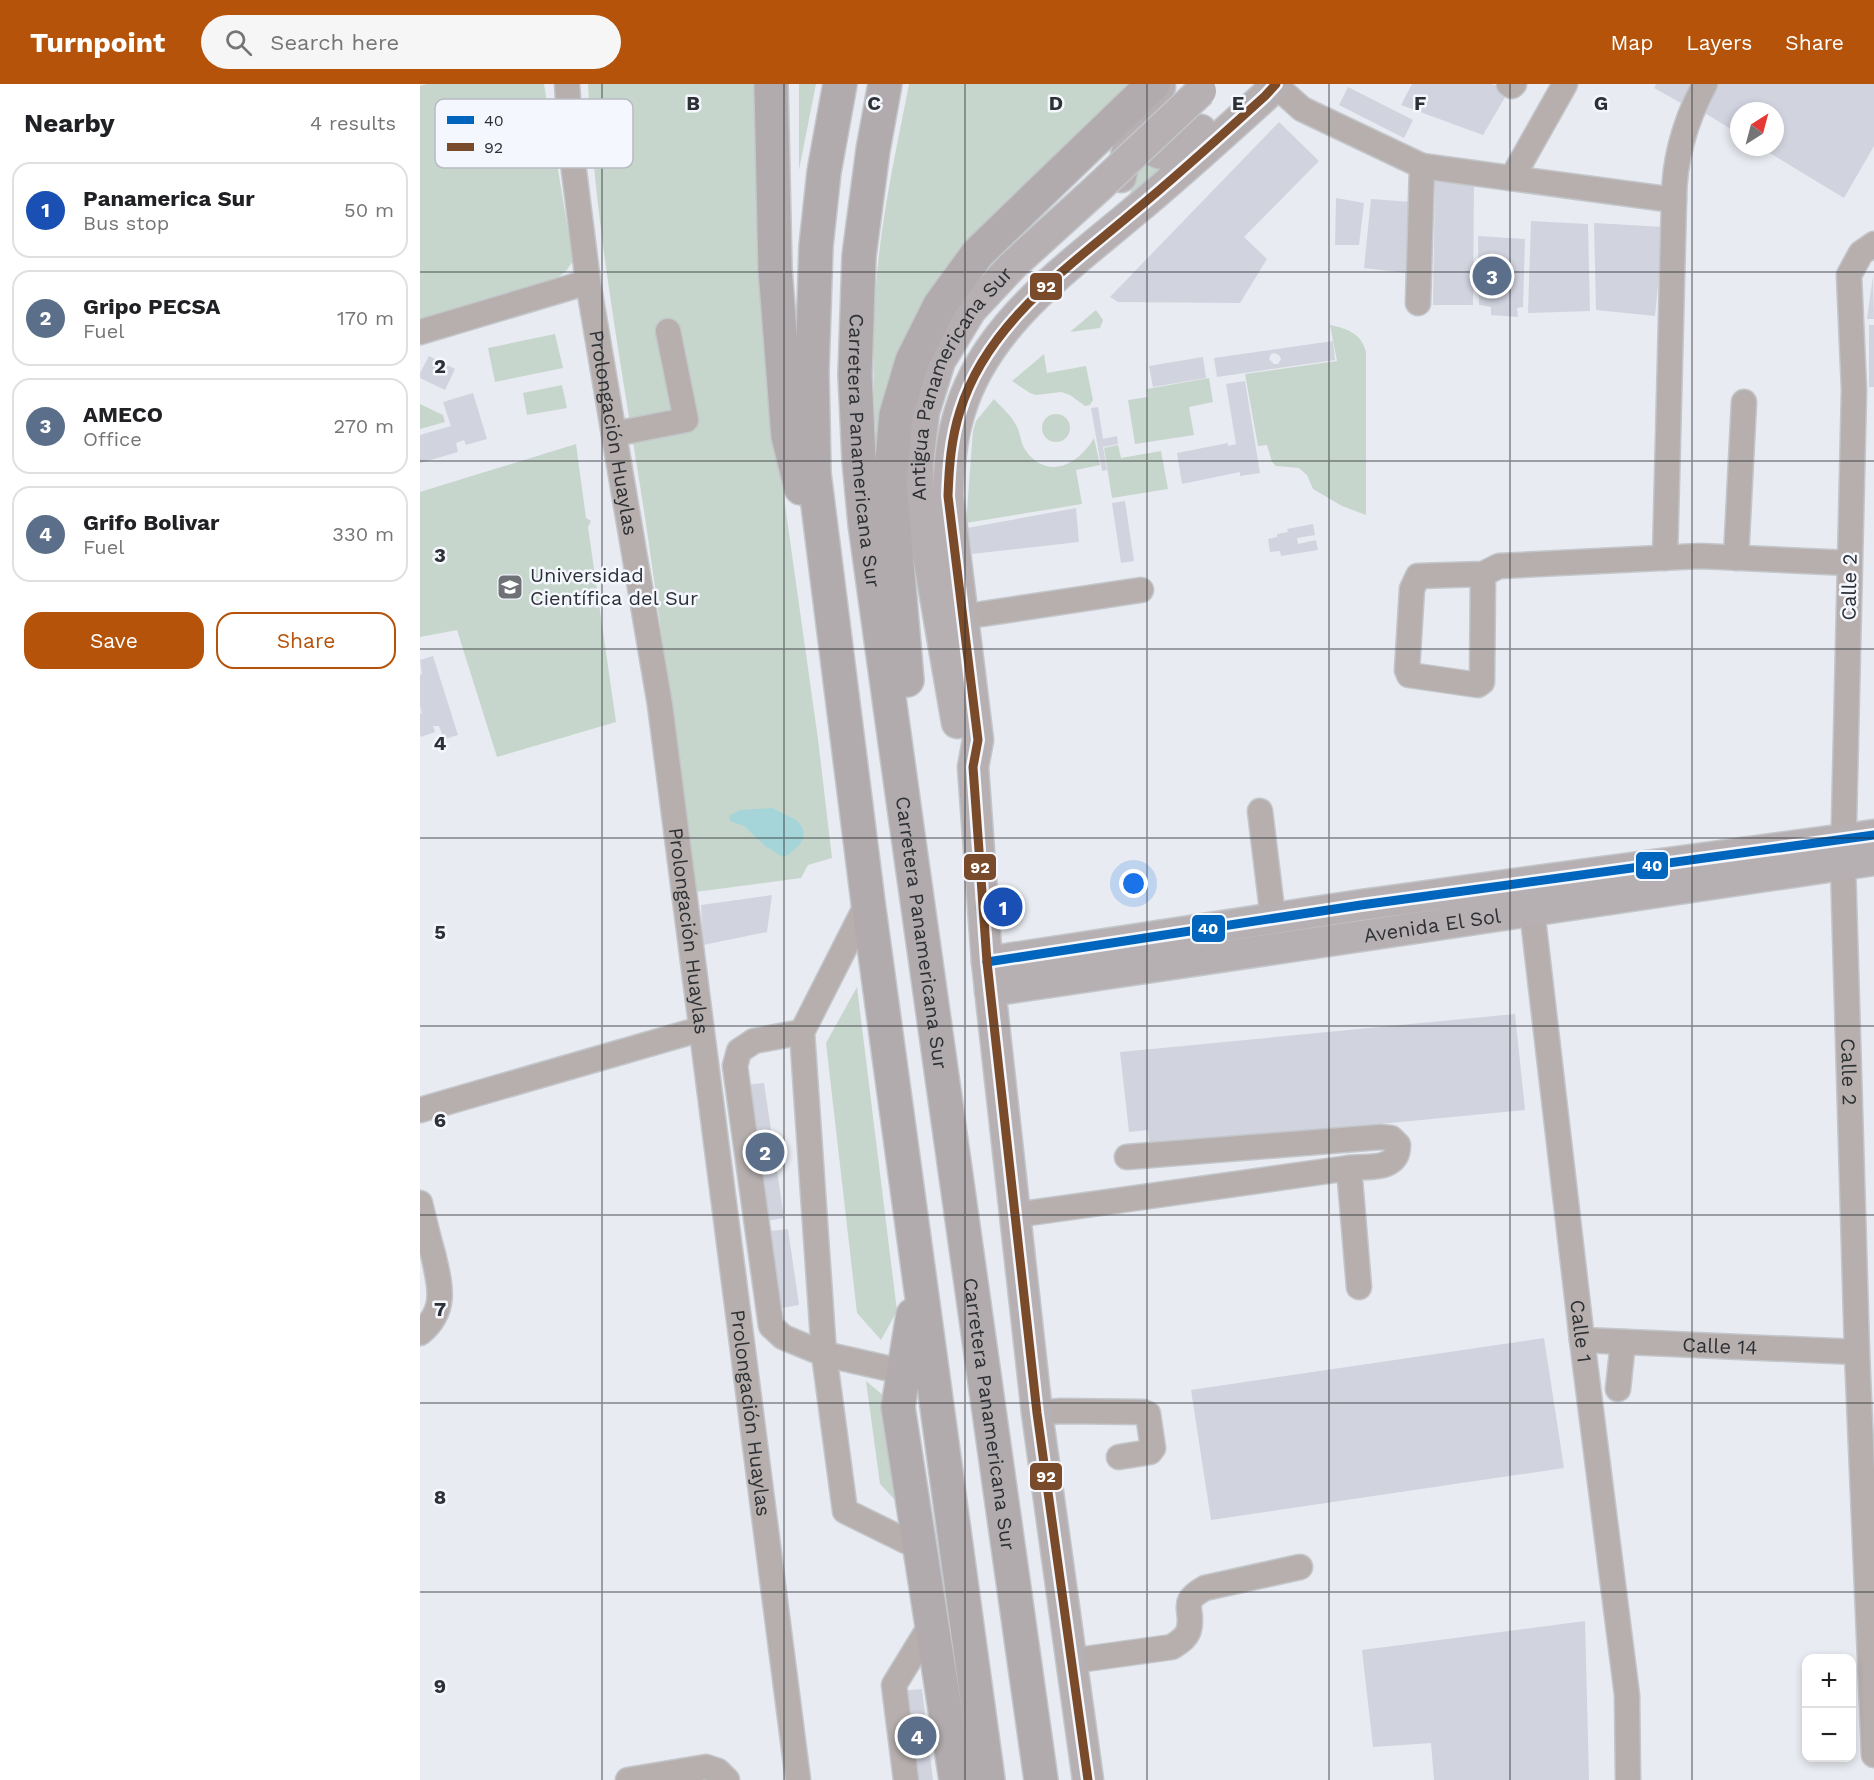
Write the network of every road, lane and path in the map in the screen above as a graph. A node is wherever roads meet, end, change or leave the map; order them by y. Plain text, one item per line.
1 (567, 84) edge
2 (771, 84) edge
3 (840, 84) edge
4 (885, 84) edge
5 (1153, 84) edge
6 (1162, 84) edge
7 (1266, 84) edge
8 (1565, 84) edge
9 (1705, 84) edge
10 (1205, 87) edge
11 (568, 99) edge
12 (1141, 116) junction
13 (1422, 166) junction
14 (574, 168) edge
15 (1512, 178) junction
16 (1674, 200) junction
17 (1101, 239) junction
18 (1874, 244) edge
19 (588, 282) junction
20 (1418, 303) dead end
21 (668, 331) dead end
22 (420, 332) edge
23 (1744, 402) dead end
24 (614, 434) junction
25 (822, 539) junction
26 (1665, 558) junction
27 (1736, 558) junction
28 (1849, 563) junction
29 (1483, 574) junction
30 (1141, 590) dead end
31 (963, 617) junction
32 (974, 767) junction
33 (1260, 811) dead end
34 (905, 813) junction
35 (1874, 835) edge
36 (1843, 852) junction
37 (1874, 860) edge
38 (1530, 896) junction
39 (867, 902) junction
40 (1273, 918) junction
41 (987, 962) junction
42 (990, 991) junction
43 (701, 1029) junction
44 (802, 1032) junction
45 (420, 1110) edge
46 (1127, 1157) dead end
47 (1349, 1167) junction
48 (420, 1203) edge
49 (1015, 1215) junction
50 (919, 1281) junction
51 (1359, 1287) dead end
52 (420, 1333) edge
53 (1582, 1340) junction
54 (1623, 1342) junction
55 (1857, 1352) junction
56 (824, 1354) junction
57 (904, 1372) junction
58 (1618, 1389) dead end
59 (1867, 1408) edge
60 (1037, 1413) junction
61 (1119, 1458) dead end
62 (920, 1548) junction
63 (1300, 1567) dead end
64 (932, 1623) junction
65 (1071, 1661) junction
66 (1874, 1755) edge
67 (628, 1780) edge
68 (727, 1780) edge
69 (798, 1780) edge
70 (906, 1780) edge
71 (956, 1780) edge
72 (988, 1780) edge
73 (1041, 1780) edge
74 (1088, 1780) edge
75 (1628, 1780) edge

1 - 11 street, Prolongación Huaylas
2 - 25 highway
3 - 25 highway
4 - 34 highway, Carretera Panamericana Sur
5 - 34 highway
6 - 12 main road
7 - 12 main road
7 - 13 street
7 - 17 main road, Antigua Panamericana Sur
8 - 15 street
9 - 16 street
10 - 32 main road, Antigua Panamericana Sur, bridge
12 - 17 main road
13 - 15 street
13 - 20 street
14 - 19 street, Prolongación Huaylas
15 - 16 street
16 - 26 street
17 - 31 main road, Antigua Panamericana Sur
18 - 28 street, Calle 2
19 - 22 street
19 - 24 street, Prolongación Huaylas
21 - 24 street
23 - 27 street
24 - 43 street, Prolongación Huaylas
25 - 39 highway
26 - 27 street
26 - 29 street
27 - 28 street
28 - 36 street, Calle 2
29 - 29 street
30 - 31 street
31 - 32 main road, Antigua Panamericana Sur
32 - 41 main road, Antigua Panamericana Sur
33 - 40 street
34 - 73 highway, Carretera Panamericana Sur
35 - 36 main road, Avenida El Sol
36 - 37 main road, Avenida El Sol
36 - 38 main road, Avenida El Sol
36 - 55 street, Calle 2
38 - 40 main road, Avenida El Sol
38 - 42 main road, Avenida El Sol
38 - 53 street, Calle 1
39 - 44 street
39 - 50 highway
40 - 41 main road, Avenida El Sol
41 - 42 main road, Antigua Panamericana Sur
42 - 49 main road, Antigua Panamericana Sur
43 - 45 street
43 - 69 street, Prolongación Huaylas
44 - 56 street
44 - 56 street
46 - 47 street
47 - 49 street
47 - 51 street
48 - 52 street
49 - 60 main road, Antigua Panamericana Sur
50 - 57 highway
50 - 72 highway
53 - 54 street, Calle 14
53 - 75 street, Calle 1
54 - 55 street, Calle 14
54 - 58 street
55 - 59 street, Calle 2
56 - 57 street
56 - 62 street
57 - 62 highway
59 - 66 street, Calle 2
60 - 61 street
60 - 65 main road, Antigua Panamericana Sur
62 - 64 highway
63 - 65 street
64 - 70 street
64 - 71 highway
65 - 74 main road, Antigua Panamericana Sur
67 - 68 street

